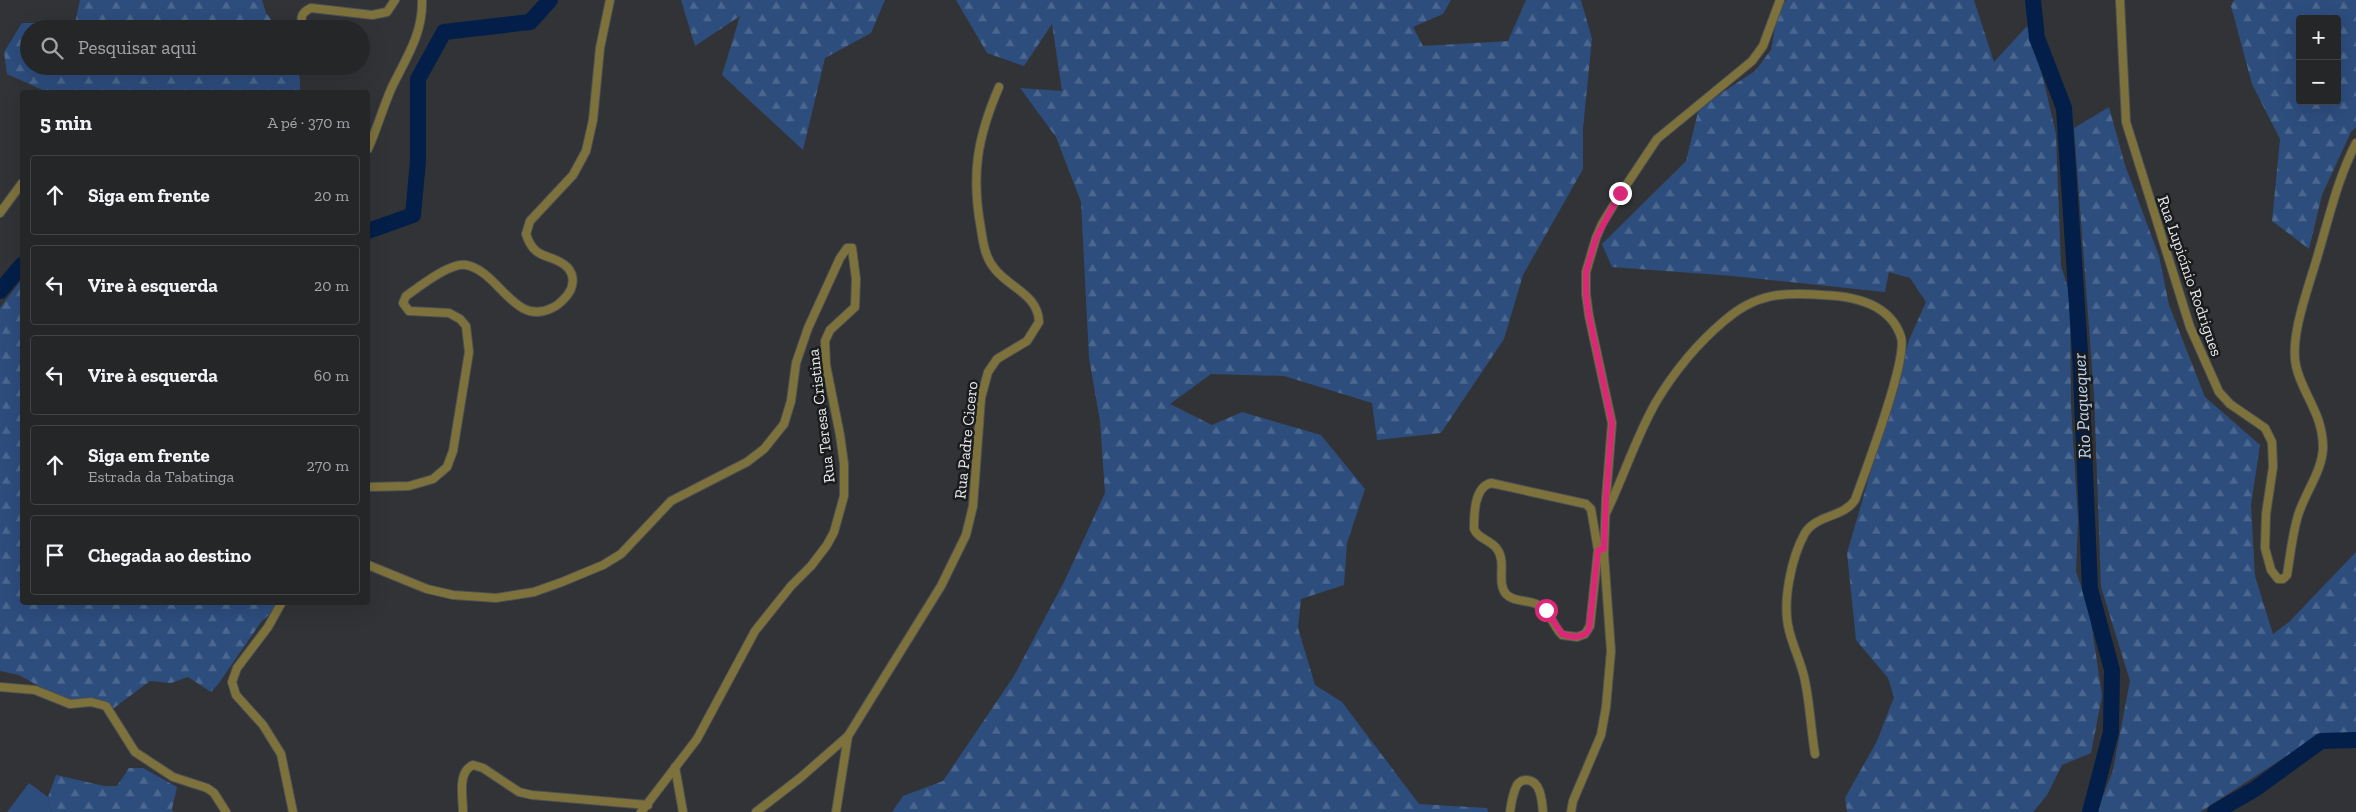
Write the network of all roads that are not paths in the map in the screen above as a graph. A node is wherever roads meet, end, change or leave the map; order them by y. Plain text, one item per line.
1 (396, 0) edge
2 (422, 0) edge
3 (610, 0) edge
4 (1780, 0) edge
5 (2120, 0) edge
6 (301, 20) edge
7 (999, 87) dead end
8 (2356, 143) edge
9 (370, 144) edge
10 (20, 186) edge
11 (0, 213) edge
12 (370, 487) edge
13 (1605, 515) junction
14 (1601, 550) junction
15 (370, 566) edge
16 (280, 605) edge
17 (0, 687) edge
18 (848, 736) junction
19 (1815, 754) dead end
20 (675, 767) junction
21 (648, 805) junction
22 (226, 812) edge
23 (293, 812) edge
24 (463, 812) edge
25 (642, 812) edge
26 (683, 812) edge
27 (756, 812) edge
28 (836, 812) edge
29 (1510, 812) edge
30 (1544, 812) edge
31 (1571, 812) edge

1 - 6 street
2 - 9 street
3 - 12 street
4 - 13 street
5 - 8 street, Rua Lupicínio Rodrigues
7 - 18 street, Rua Padre Cicero
10 - 11 street
13 - 14 street
13 - 19 street
14 - 14 street
14 - 31 street
15 - 20 street, Rua Teresa Cristina
16 - 23 street
17 - 22 street
18 - 27 street
18 - 28 street, Rua Padre Cicero
20 - 21 street, Rua Teresa Cristina
20 - 26 street
21 - 24 street
21 - 25 street, Rua Teresa Cristina
29 - 30 street

